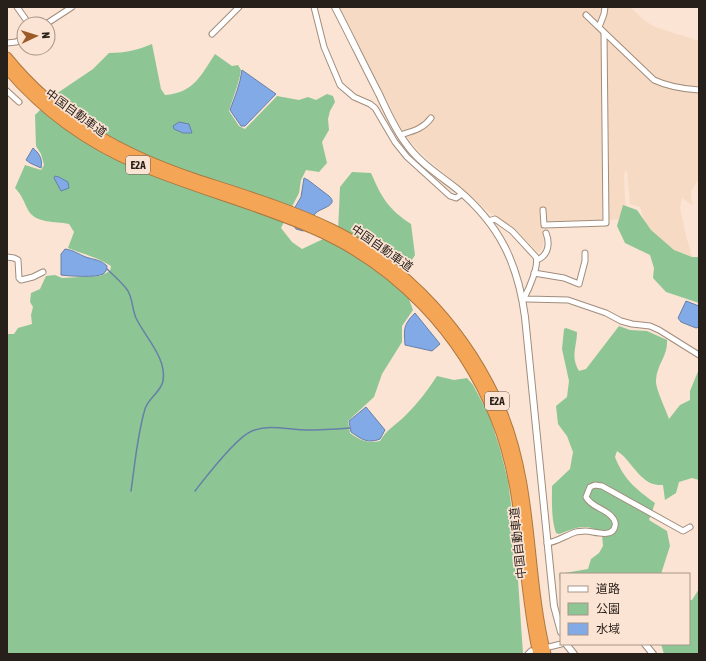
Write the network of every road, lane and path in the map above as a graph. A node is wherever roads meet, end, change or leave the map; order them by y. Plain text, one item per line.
1 (17, 7) edge
2 (72, 7) edge
3 (239, 7) edge
4 (314, 7) edge
5 (335, 7) edge
6 (605, 7) edge
7 (586, 15) dead end
8 (23, 16) edge
9 (56, 17) edge
10 (599, 27) junction
11 (604, 33) junction
12 (212, 34) dead end
13 (7, 57) edge
14 (12, 71) edge
15 (699, 90) edge
16 (7, 91) edge
17 (19, 102) dead end
18 (431, 118) dead end
19 (400, 135) junction
20 (462, 194) junction
21 (544, 210) dead end
22 (488, 221) junction
23 (316, 226) junction
24 (546, 233) dead end
25 (585, 253) dead end
26 (7, 257) edge
27 (537, 260) junction
28 (43, 272) dead end
29 (534, 272) junction
30 (523, 298) junction
31 (699, 355) edge
32 (690, 527) dead end
33 (547, 543) junction
34 (560, 629) edge
35 (560, 645) edge
36 (567, 645) edge
37 (646, 645) edge
38 (548, 651) edge
39 (532, 653) edge
40 (574, 654) edge
41 (653, 654) edge

1 - 8 street
2 - 9 street
3 - 12 street
4 - 20 street
5 - 19 street
6 - 10 street
7 - 10 street
10 - 11 street
11 - 15 street
11 - 21 street
13 - 14 highway, 中国自動車道 / E2A
14 - 23 highway, 中国自動車道 / E2A
16 - 17 street
18 - 19 street
19 - 20 street
20 - 22 street
22 - 27 street
22 - 30 street
23 - 38 highway, 中国自動車道 / E2A
23 - 39 highway, 中国自動車道 / E2A
24 - 27 street
25 - 29 street
26 - 28 street
27 - 29 street
29 - 30 street
30 - 31 street
30 - 33 street
32 - 33 street
33 - 34 street
35 - 38 street
36 - 40 street
37 - 41 street

